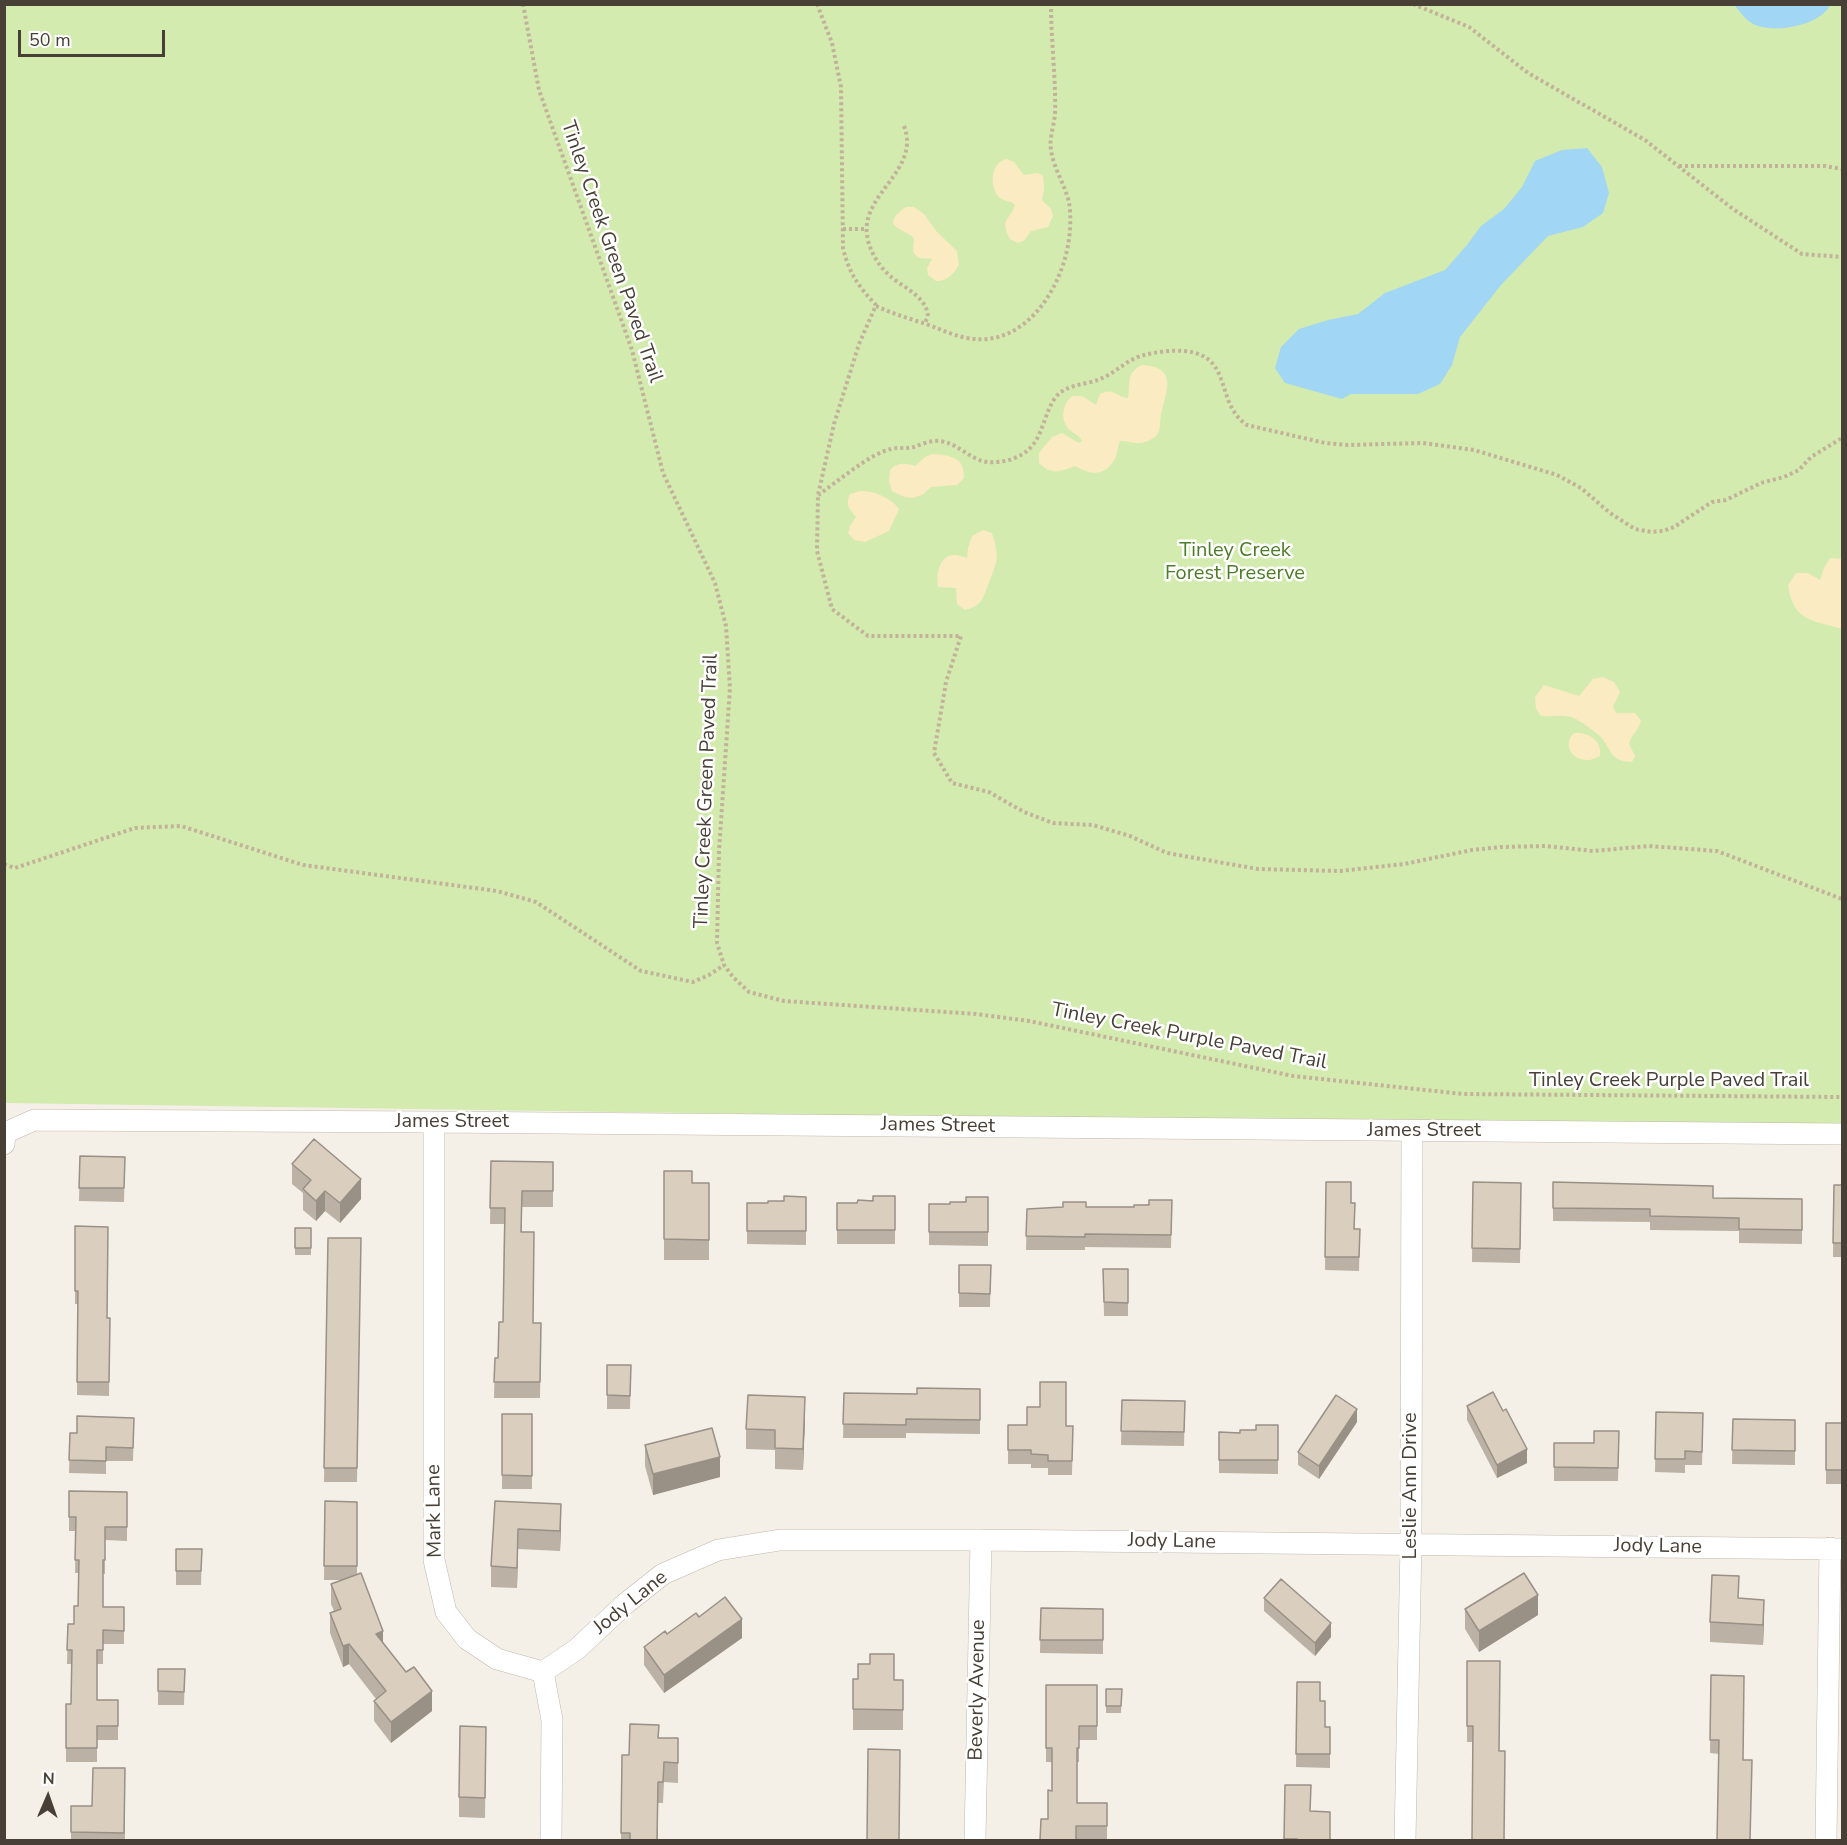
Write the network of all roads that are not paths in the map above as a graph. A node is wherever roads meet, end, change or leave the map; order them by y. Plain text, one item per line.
1 (434, 1122) junction
2 (1412, 1131) junction
3 (1842, 1134) edge
4 (4, 1143) edge
5 (981, 1540) junction
6 (1411, 1544) junction
7 (1836, 1549) edge
8 (543, 1672) junction
9 (551, 1840) edge
10 (975, 1840) edge
11 (1405, 1840) edge
12 (1826, 1840) edge

1 - 2 street, James Street
1 - 4 street, James Street
1 - 8 street, Mark Lane
2 - 3 street, James Street
2 - 6 street, Leslie Ann Drive
5 - 6 street, Jody Lane
5 - 8 street, Jody Lane
5 - 10 street, Beverly Avenue
6 - 7 street, Jody Lane
6 - 11 street, Leslie Ann Drive
7 - 12 street
8 - 9 street

